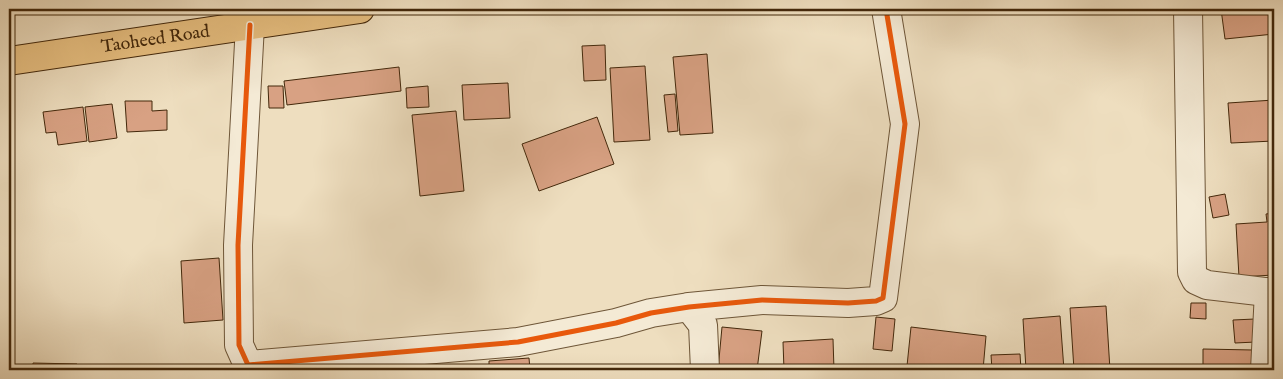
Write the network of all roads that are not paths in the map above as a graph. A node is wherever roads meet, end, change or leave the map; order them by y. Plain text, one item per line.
1 (360, 9) edge
2 (886, 9) edge
3 (1188, 9) edge
4 (250, 25) junction
5 (9, 61) edge
6 (1272, 292) edge
7 (689, 307) junction
8 (705, 370) edge
9 (1265, 370) edge

1 - 4 main road, Taoheed Road
2 - 7 street
3 - 6 street
4 - 5 main road, Taoheed Road
4 - 7 street
6 - 9 street
7 - 8 street

